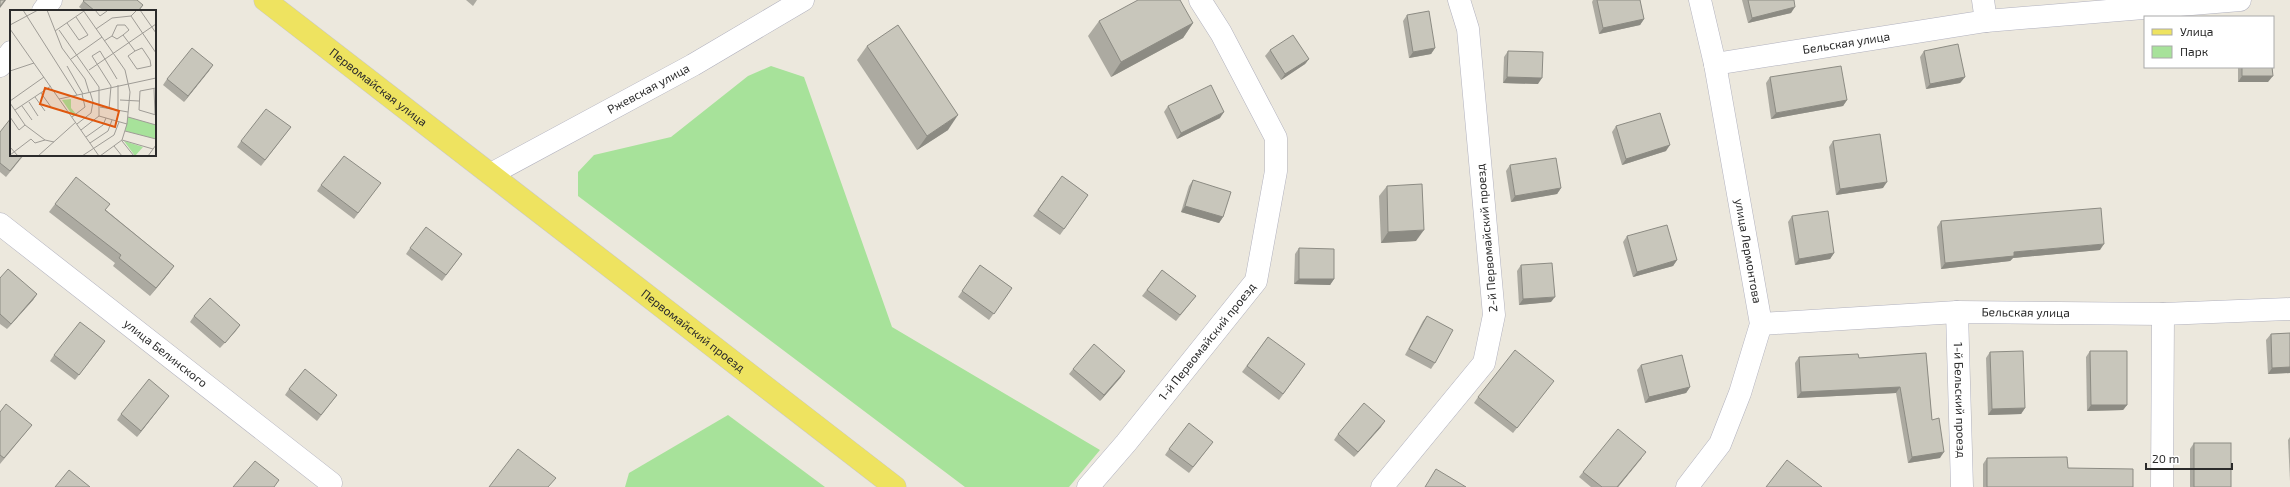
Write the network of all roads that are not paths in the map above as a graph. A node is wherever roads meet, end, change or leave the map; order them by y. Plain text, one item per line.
1 (51, 0) edge
2 (265, 0) edge
3 (803, 0) edge
4 (1200, 0) edge
5 (1459, 0) edge
6 (1700, 0) edge
7 (2240, 0) edge
8 (44, 10) edge
9 (1984, 10) edge
10 (10, 53) edge
11 (1715, 64) junction
12 (0, 66) edge
13 (491, 174) junction
14 (0, 224) edge
15 (2290, 309) edge
16 (1957, 312) junction
17 (2163, 314) junction
18 (1761, 324) junction
19 (331, 483) dead end
20 (895, 487) edge
21 (1088, 487) edge
22 (1382, 487) edge
23 (1687, 487) edge
24 (1962, 487) edge
25 (2162, 487) edge

1 - 8 street
2 - 13 main road, Первомайская улица
3 - 13 street, Ржевская улица
4 - 21 street, 1-й Первомайский проезд
5 - 22 street, 2-й Первомайский проезд
6 - 11 street, улица Лермонтова
7 - 9 street, Бельская улица
9 - 11 street, Бельская улица
10 - 12 street
11 - 18 street, улица Лермонтова
13 - 20 main road, Первомайский проезд
14 - 19 street, улица Белинского
15 - 17 street, Бельская улица
16 - 17 street, Бельская улица
16 - 18 street, Бельская улица
16 - 24 street, 1-й Бельский проезд
17 - 25 street
18 - 23 street, улица Лермонтова

